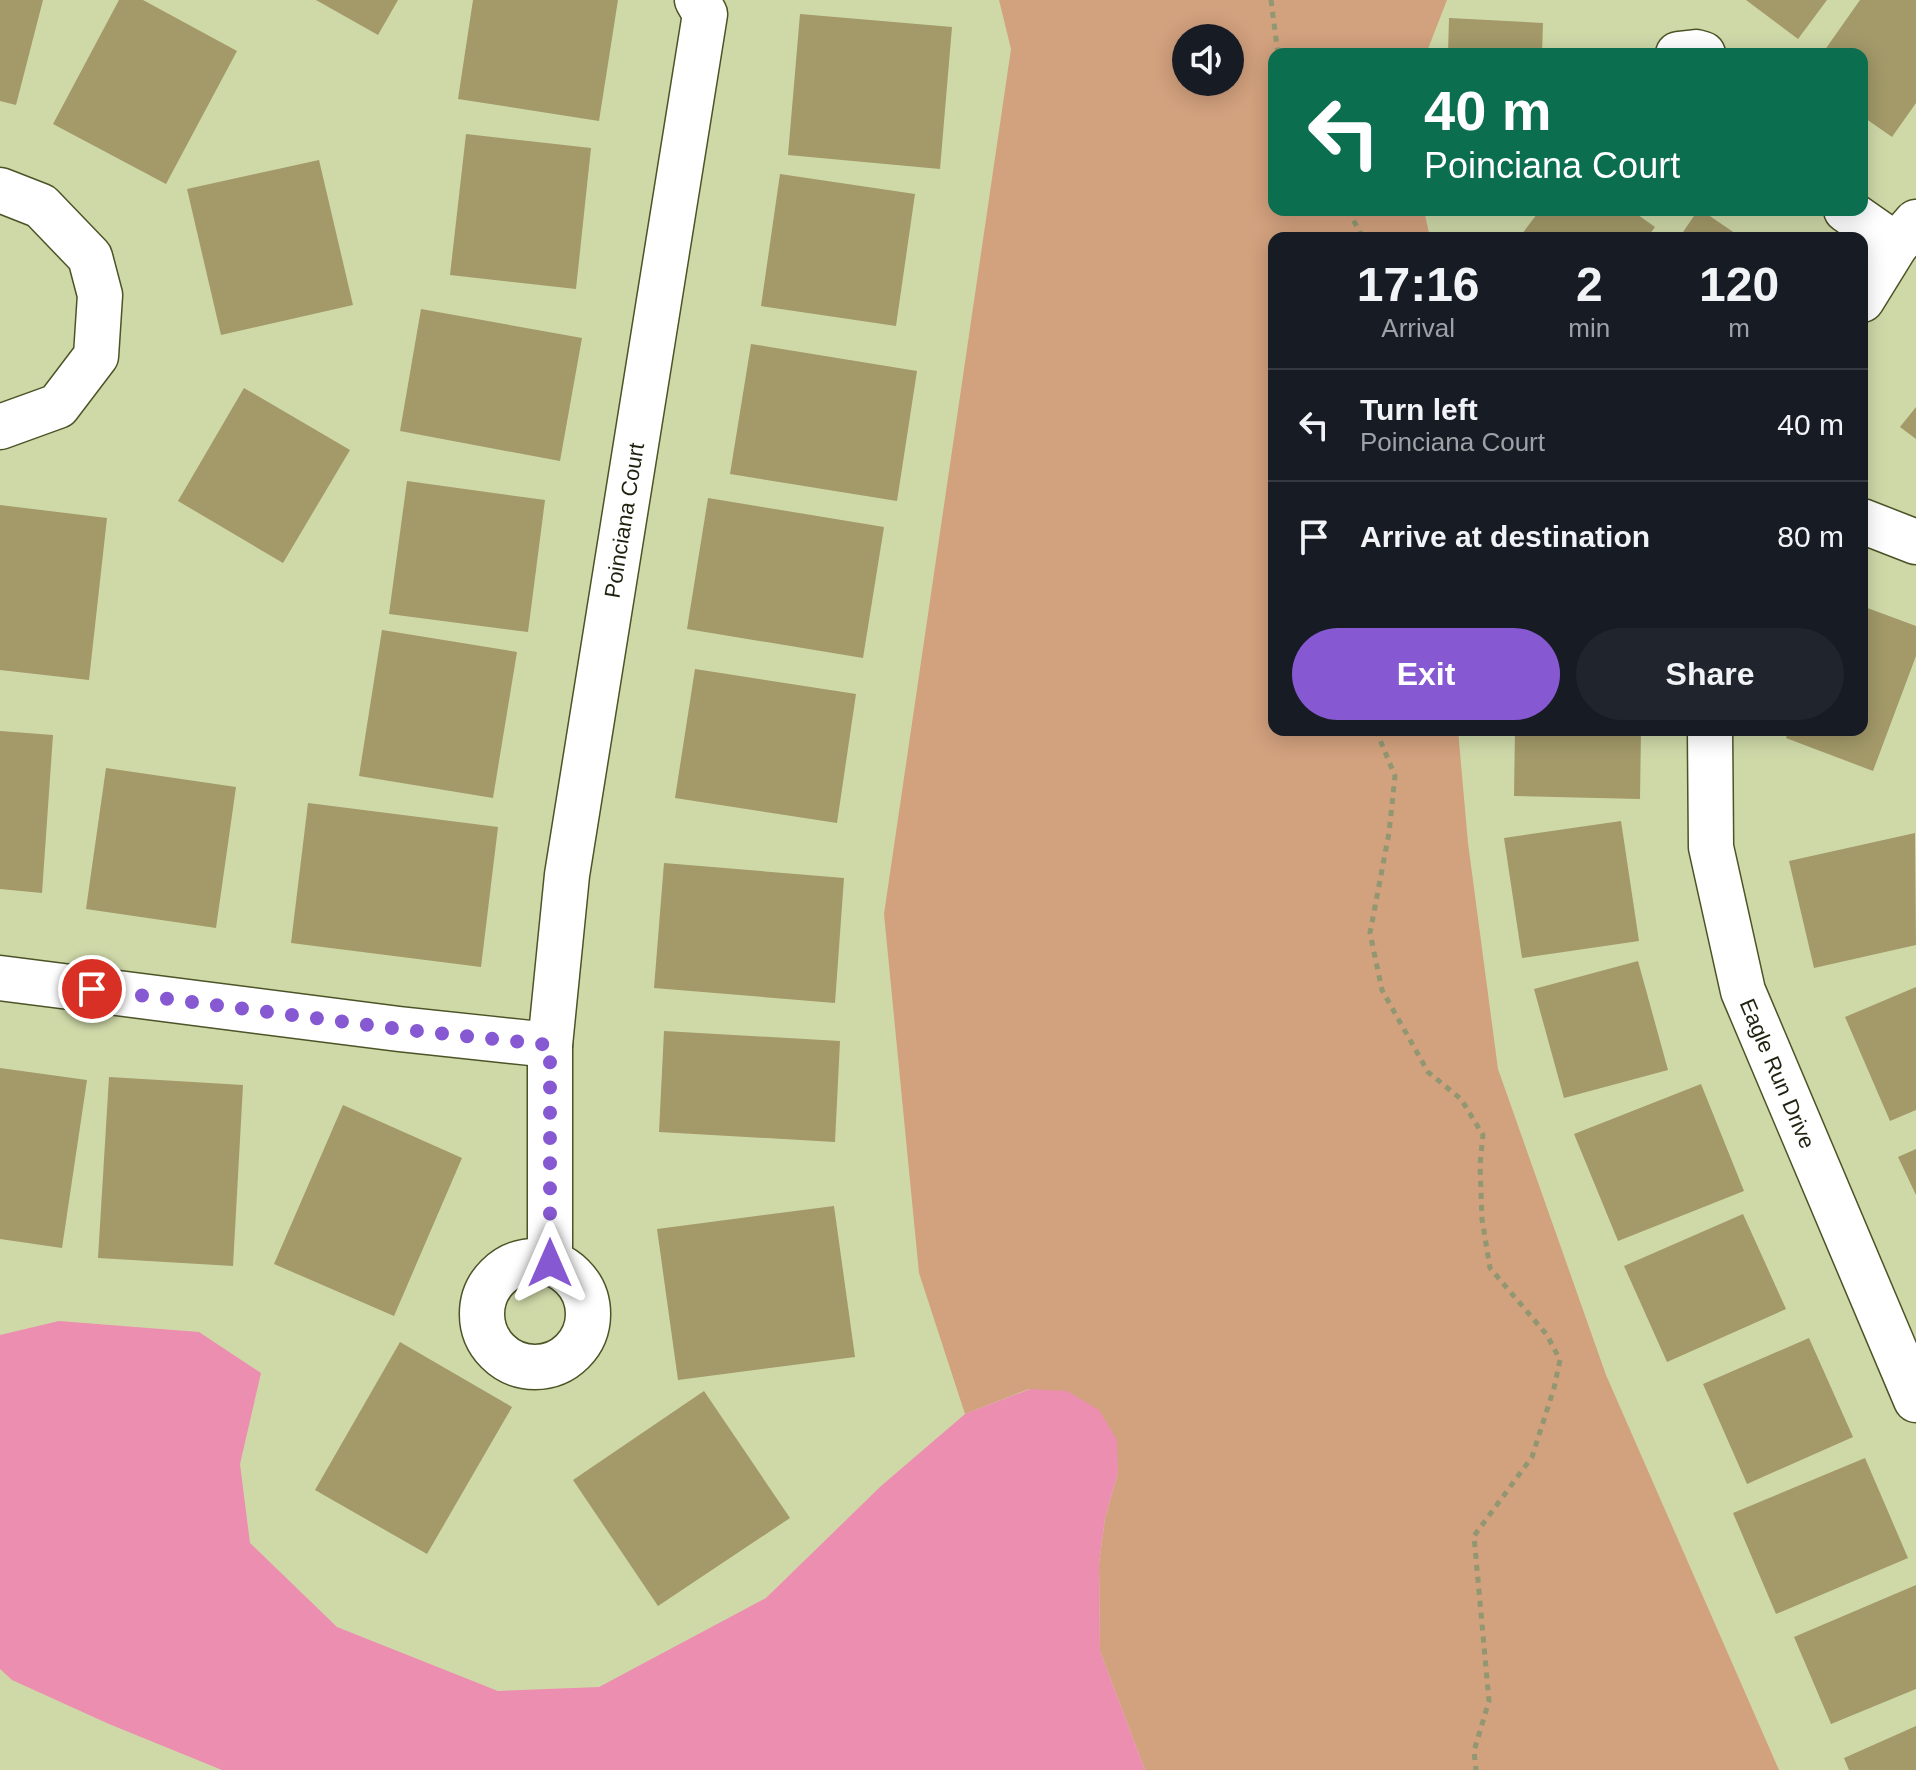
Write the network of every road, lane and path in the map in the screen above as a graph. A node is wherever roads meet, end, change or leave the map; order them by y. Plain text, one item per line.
1 (697, 0) edge
2 (1271, 0) edge
3 (1277, 48) edge
4 (0, 190) edge
5 (1861, 216) edge
6 (1906, 234) edge
7 (1868, 291) edge
8 (0, 427) edge
9 (1868, 523) edge
10 (1916, 542) edge
11 (1378, 736) edge
12 (1710, 736) edge
13 (0, 978) edge
14 (550, 1045) junction
15 (550, 1263) dead end
16 (1916, 1400) edge
17 (1476, 1770) edge

1 - 14 street, Poinciana Court
2 - 3 path
4 - 8 street
5 - 6 street
6 - 7 street
9 - 10 street
11 - 17 path
12 - 16 street, Eagle Run Drive
13 - 14 street
14 - 15 street, Poinciana Court

